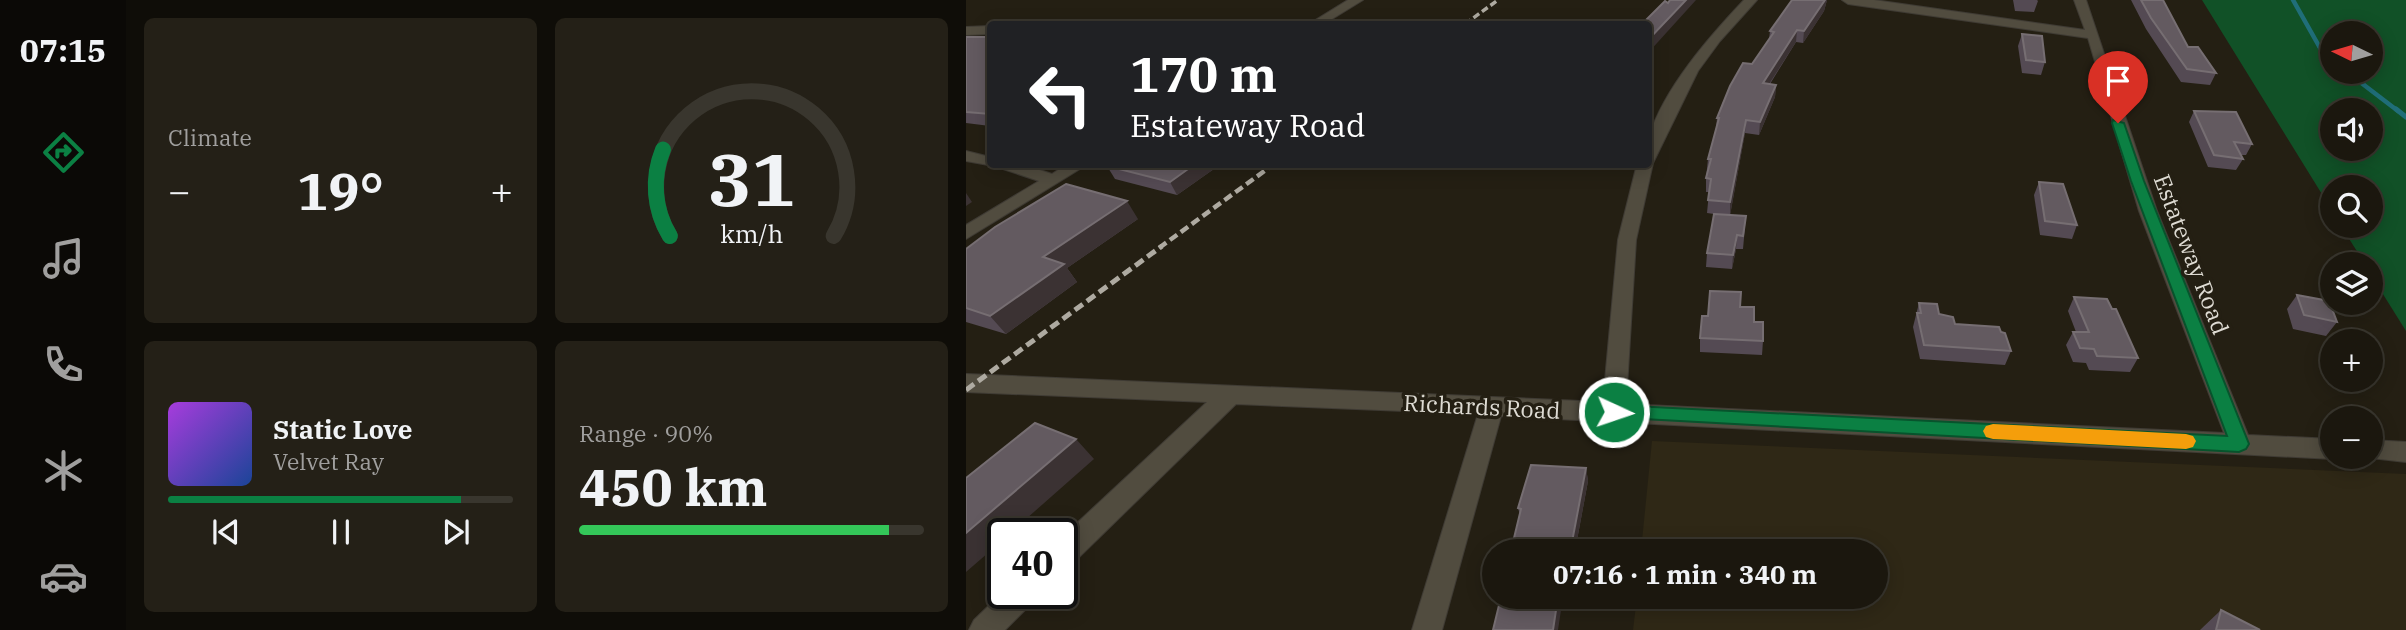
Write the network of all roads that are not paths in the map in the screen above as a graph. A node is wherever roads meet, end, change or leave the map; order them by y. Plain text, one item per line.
1 (1357, 0) edge
2 (1751, 0) edge
3 (1848, 0) edge
4 (2080, 0) edge
5 (1320, 21) edge
6 (987, 30) edge
7 (966, 31) edge
8 (2092, 36) junction
9 (1652, 150) edge
10 (966, 156) edge
11 (987, 161) edge
12 (1014, 168) edge
13 (1074, 168) edge
14 (1645, 168) edge
15 (1054, 180) junction
16 (966, 233) edge
17 (966, 383) edge
18 (1231, 394) junction
19 (1492, 406) junction
20 (1614, 412) junction
21 (2239, 444) junction
22 (2320, 448) edge
23 (2383, 451) edge
24 (2406, 452) edge
25 (1078, 540) edge
26 (1006, 609) edge
27 (984, 630) edge
28 (1427, 630) edge

1 - 5 street
2 - 9 street
3 - 8 street
4 - 8 street, Estateway Road
6 - 7 street
8 - 21 street, Estateway Road
10 - 11 street
12 - 15 street
13 - 15 street
14 - 20 street
15 - 16 street
17 - 18 street, Richards Road
18 - 19 street, Richards Road
18 - 25 street
19 - 20 street, Richards Road
19 - 28 street
20 - 21 street, Richards Road
21 - 22 street, Richards Road
23 - 24 street
26 - 27 street

